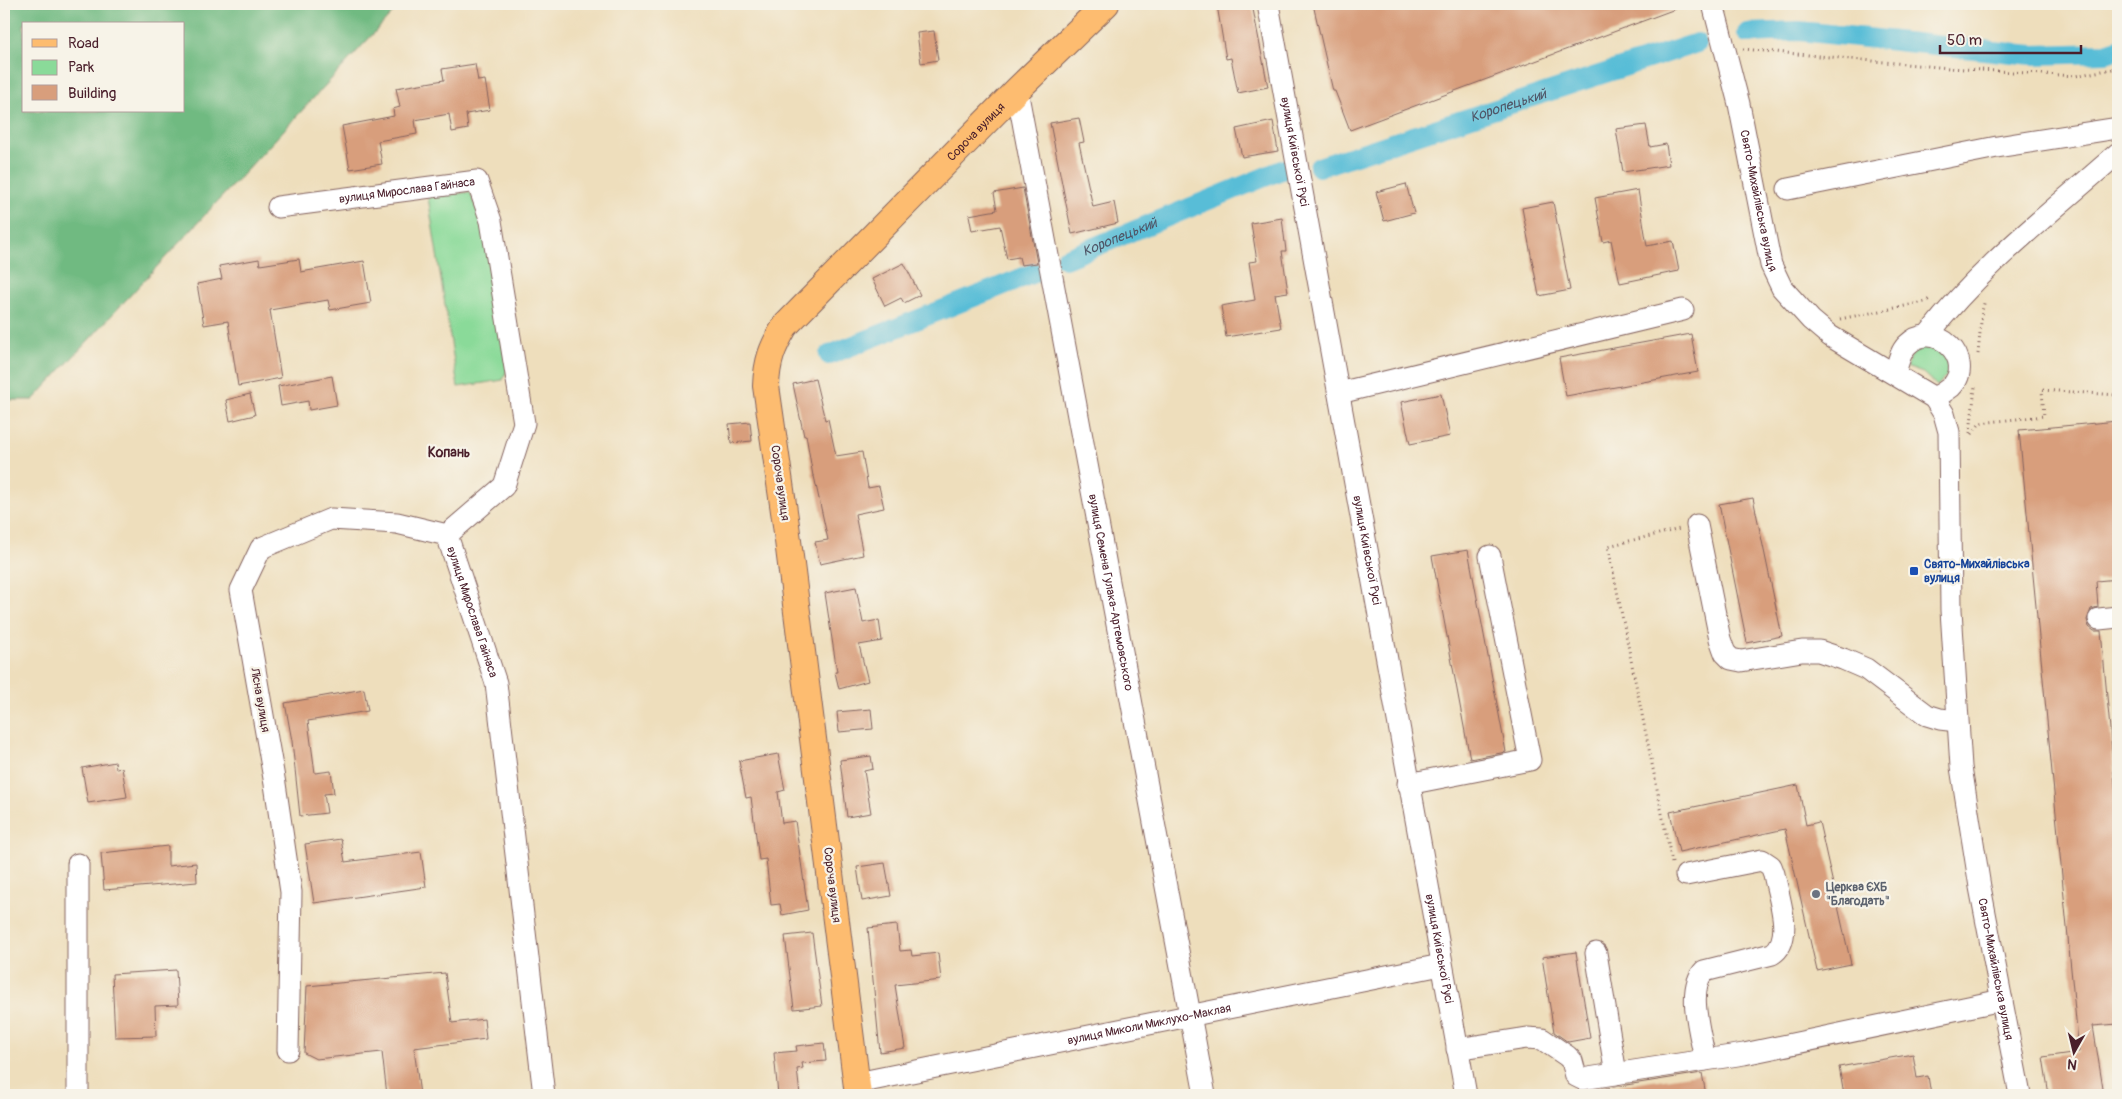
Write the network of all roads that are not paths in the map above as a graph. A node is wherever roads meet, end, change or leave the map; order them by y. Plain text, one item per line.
1 (1106, 4) edge
2 (1268, 4) edge
3 (1713, 4) edge
4 (1017, 90) junction
5 (2118, 128) edge
6 (2118, 153) edge
7 (1788, 189) dead end
8 (278, 208) dead end
9 (1683, 310) dead end
10 (1936, 338) junction
11 (1895, 373) junction
12 (1339, 393) junction
13 (1934, 398) junction
14 (1697, 525) road end
15 (447, 535) junction
16 (1490, 556) dead end
17 (1957, 721) junction
18 (1408, 784) junction
19 (78, 864) dead end
20 (1686, 875) road end
21 (1596, 953) dead end
22 (1441, 965) junction
23 (2002, 1000) junction
24 (1189, 1016) junction
25 (1457, 1049) junction
26 (288, 1050) dead end
27 (1705, 1060) junction
28 (1616, 1074) junction
29 (858, 1089) edge
30 (78, 1095) edge
31 (544, 1095) edge
32 (1205, 1095) edge
33 (1466, 1095) edge
34 (2020, 1095) edge

1 - 4 main road, Сороча вулиця
2 - 12 street, вулиця Київської Русі
3 - 11 street, Свято-Михайлівська вулиця
4 - 24 street, вулиця Семена Гулака-Артемовського
4 - 29 main road, Сороча вулиця
5 - 7 street
6 - 10 street
8 - 15 street, вулиця Мирослава Гайнаса
9 - 12 street
10 - 11 street
10 - 13 street
11 - 13 street
12 - 18 street, вулиця Київської Русі
13 - 17 street, Свято-Михайлівська вулиця
14 - 17 street
15 - 26 street, Лісна вулиця
15 - 31 street, вулиця Мирослава Гайнаса
16 - 18 street
17 - 23 street, Свято-Михайлівська вулиця
18 - 22 street, вулиця Київської Русі
19 - 30 street
20 - 27 street
21 - 28 street
22 - 24 street, вулиця Миколи Миклухо-Маклая
22 - 25 street, вулиця Київської Русі
23 - 27 street
23 - 34 street, Свято-Михайлівська вулиця
24 - 29 street, вулиця Миколи Миклухо-Маклая
24 - 32 street, вулиця Семена Гулака-Артемовського
25 - 28 street
25 - 33 street, вулиця Київської Русі
27 - 28 street

